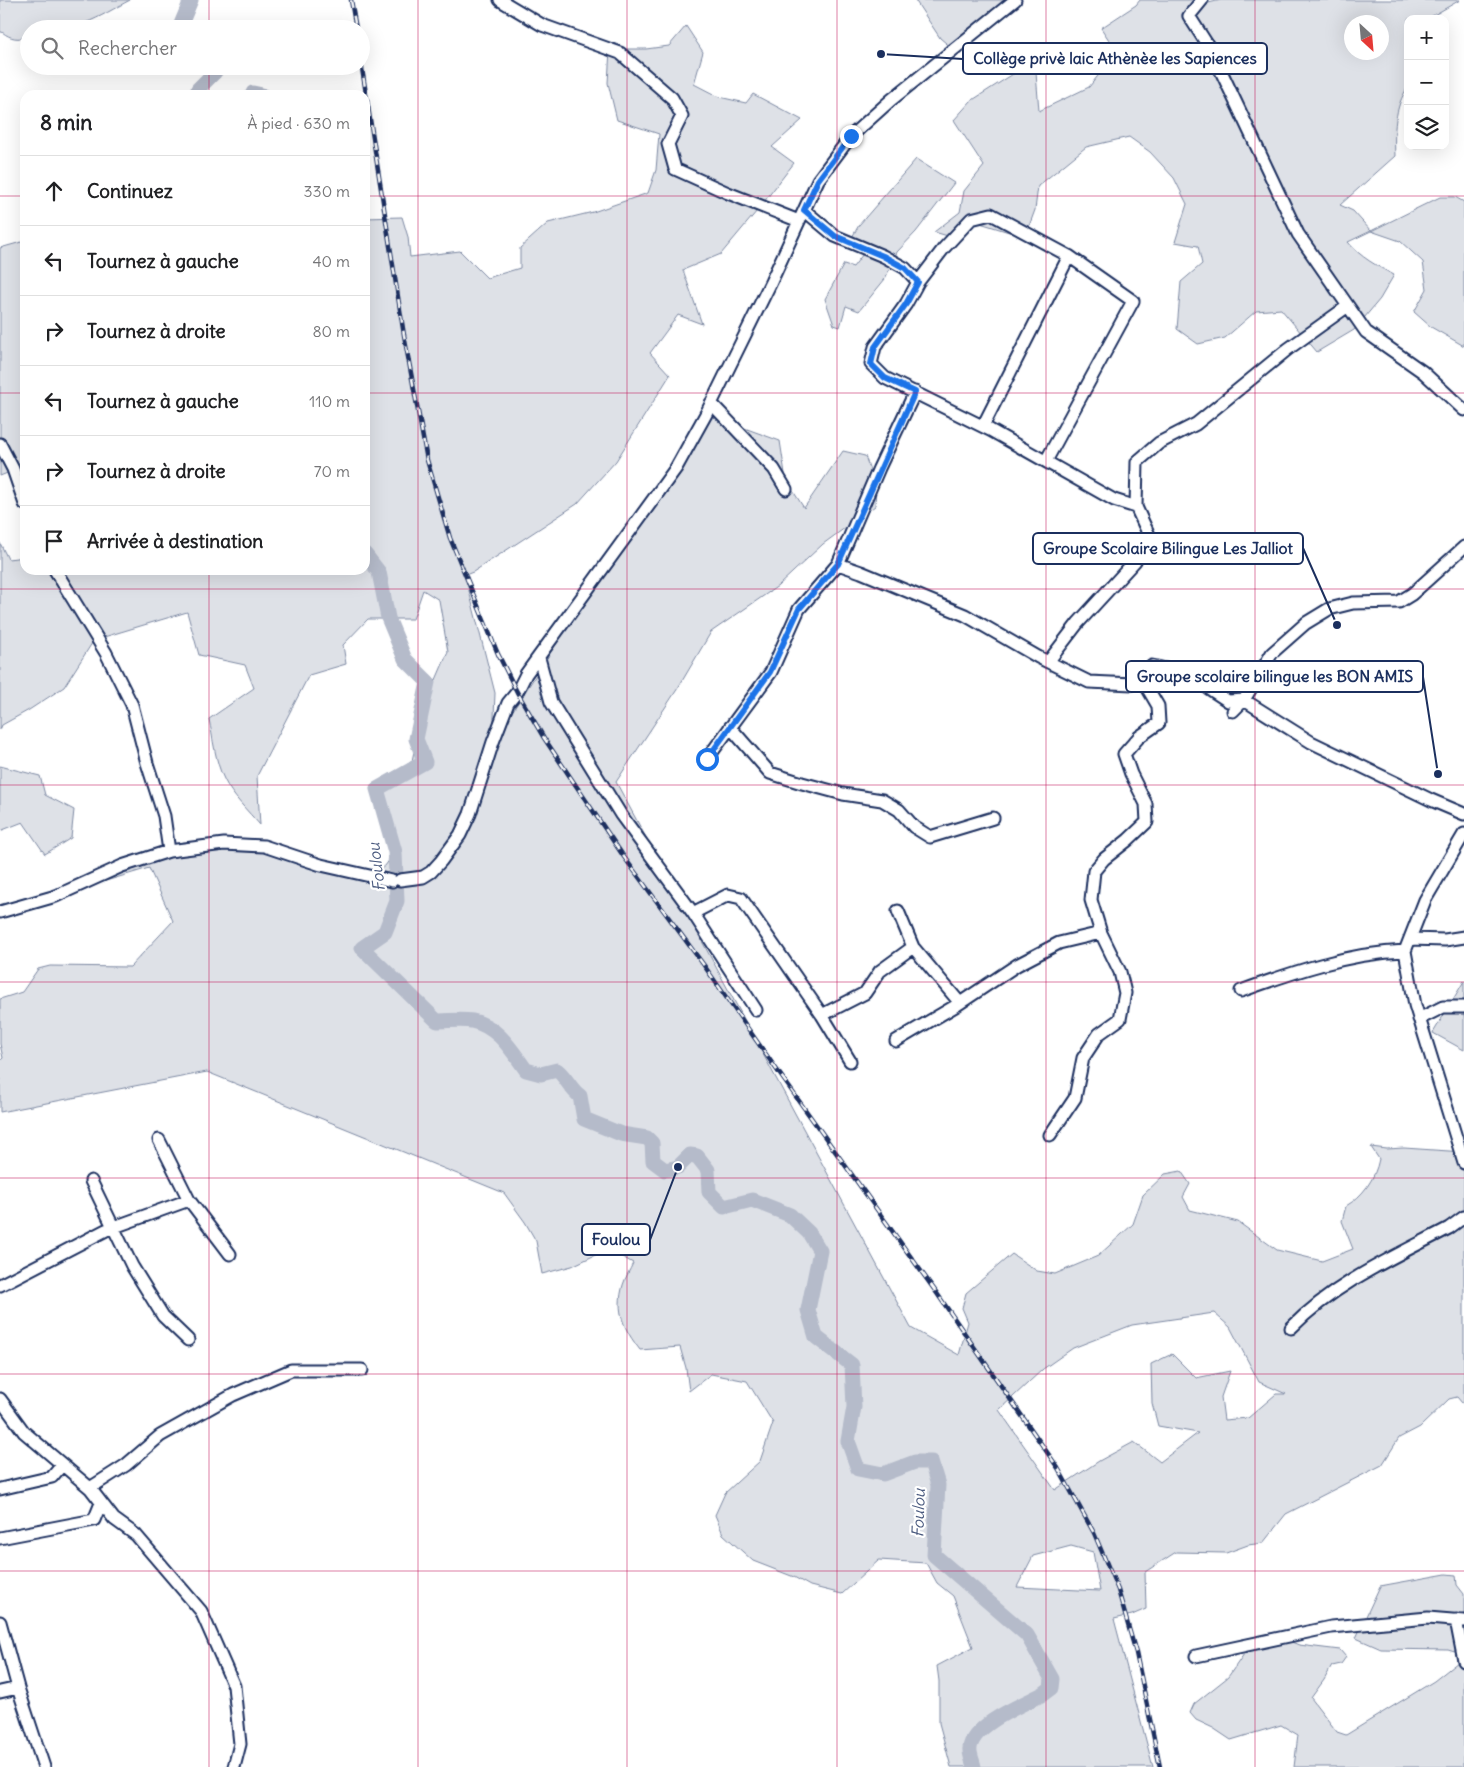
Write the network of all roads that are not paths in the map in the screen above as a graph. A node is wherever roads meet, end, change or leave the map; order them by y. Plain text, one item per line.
1 (500, 0) edge
2 (1014, 0) edge
3 (1202, 0) edge
4 (804, 210) junction
5 (799, 221) junction
6 (1069, 256) junction
7 (918, 282) junction
8 (1348, 306) junction
9 (915, 392) junction
10 (711, 403) junction
11 (1464, 410) edge
12 (982, 426) junction
13 (0, 444) edge
14 (1046, 461) junction
15 (20, 489) edge
16 (786, 489) dead end
17 (1136, 506) junction
18 (1464, 547) edge
19 (838, 564) junction
20 (58, 575) edge
21 (539, 658) junction
22 (1048, 662) junction
23 (1141, 677) junction
24 (1244, 700) junction
25 (1233, 711) dead end
26 (730, 727) junction
27 (707, 759) dead end
28 (1464, 814) edge
29 (993, 818) dead end
30 (1464, 834) edge
31 (169, 851) junction
32 (898, 911) dead end
33 (0, 912) edge
34 (693, 913) junction
35 (1101, 933) junction
36 (1464, 936) edge
37 (1410, 939) junction
38 (913, 947) junction
39 (1406, 951) junction
40 (1240, 991) dead end
41 (960, 1003) junction
42 (1464, 1007) edge
43 (756, 1010) dead end
44 (822, 1015) junction
45 (1419, 1019) junction
46 (896, 1041) dead end
47 (850, 1061) dead end
48 (1050, 1135) dead end
49 (159, 1140) dead end
50 (1464, 1163) edge
51 (91, 1181) dead end
52 (189, 1200) junction
53 (1464, 1217) edge
54 (113, 1228) junction
55 (230, 1254) dead end
56 (0, 1285) edge
57 (1291, 1328) dead end
58 (188, 1340) dead end
59 (362, 1370) dead end
60 (0, 1399) edge
61 (62, 1465) junction
62 (90, 1488) junction
63 (0, 1489) edge
64 (102, 1502) junction
65 (0, 1538) edge
66 (1460, 1620) edge
67 (0, 1622) edge
68 (1196, 1656) dead end
69 (1464, 1661) edge
70 (18, 1688) junction
71 (0, 1692) edge
72 (44, 1767) edge
73 (234, 1767) edge

1 - 5 street
2 - 4 street
3 - 8 street
4 - 5 street
4 - 7 street
5 - 10 street
6 - 7 street
6 - 12 street
6 - 14 street
7 - 9 street
8 - 11 street
8 - 17 street
9 - 12 street
9 - 19 street
10 - 16 street
10 - 21 street
12 - 14 street
13 - 15 street
14 - 17 street
17 - 22 street
18 - 24 street
19 - 22 street
19 - 26 street
20 - 31 street
21 - 31 street
21 - 34 street
22 - 23 street
23 - 24 street
23 - 35 street
24 - 25 street
24 - 28 street
26 - 27 street
26 - 29 street
30 - 37 street
31 - 33 street
32 - 38 street
34 - 43 street
34 - 44 street
35 - 41 street
35 - 48 street
36 - 37 street
37 - 39 street
38 - 41 street
38 - 44 street
39 - 40 street
39 - 45 street
41 - 46 street
42 - 45 street
44 - 47 street
45 - 50 street
49 - 52 street
51 - 54 street
52 - 54 street
52 - 55 street
53 - 57 street
54 - 56 street
54 - 58 street
59 - 62 street
60 - 61 street
61 - 62 street
61 - 63 street
62 - 64 street
64 - 65 street
64 - 73 street
66 - 68 street
66 - 69 street
67 - 70 street
70 - 71 street
70 - 72 street

